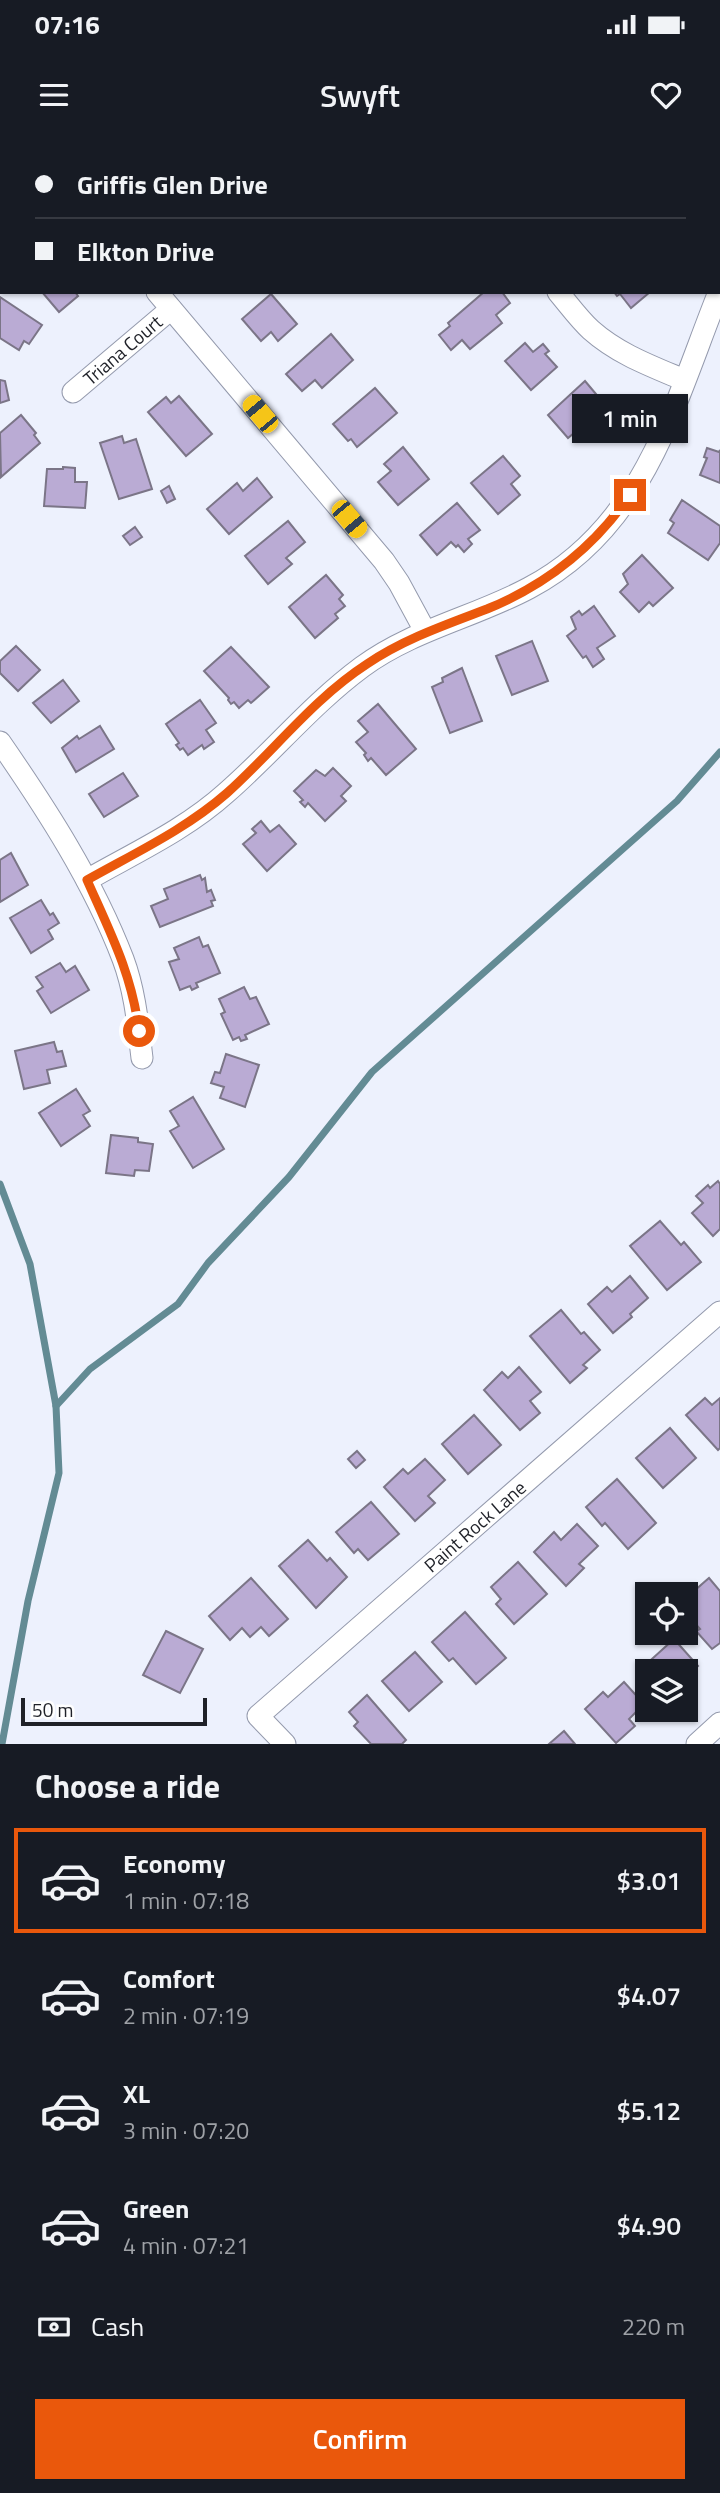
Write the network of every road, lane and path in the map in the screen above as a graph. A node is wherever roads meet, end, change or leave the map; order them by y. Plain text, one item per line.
1 (159, 294) edge
2 (560, 294) edge
3 (718, 294) edge
4 (171, 309) junction
5 (684, 380) junction
6 (73, 392) dead end
7 (425, 631) junction
8 (0, 742) edge
9 (87, 880) junction
10 (142, 1058) dead end
11 (720, 1312) edge
12 (720, 1723) edge
13 (285, 1744) edge
14 (696, 1744) edge

1 - 4 street
2 - 5 street
3 - 5 street
4 - 6 street, Triana Court
4 - 7 street
5 - 7 street
7 - 9 street
8 - 9 street
9 - 10 street
11 - 13 street, Paint Rock Lane
12 - 14 street

